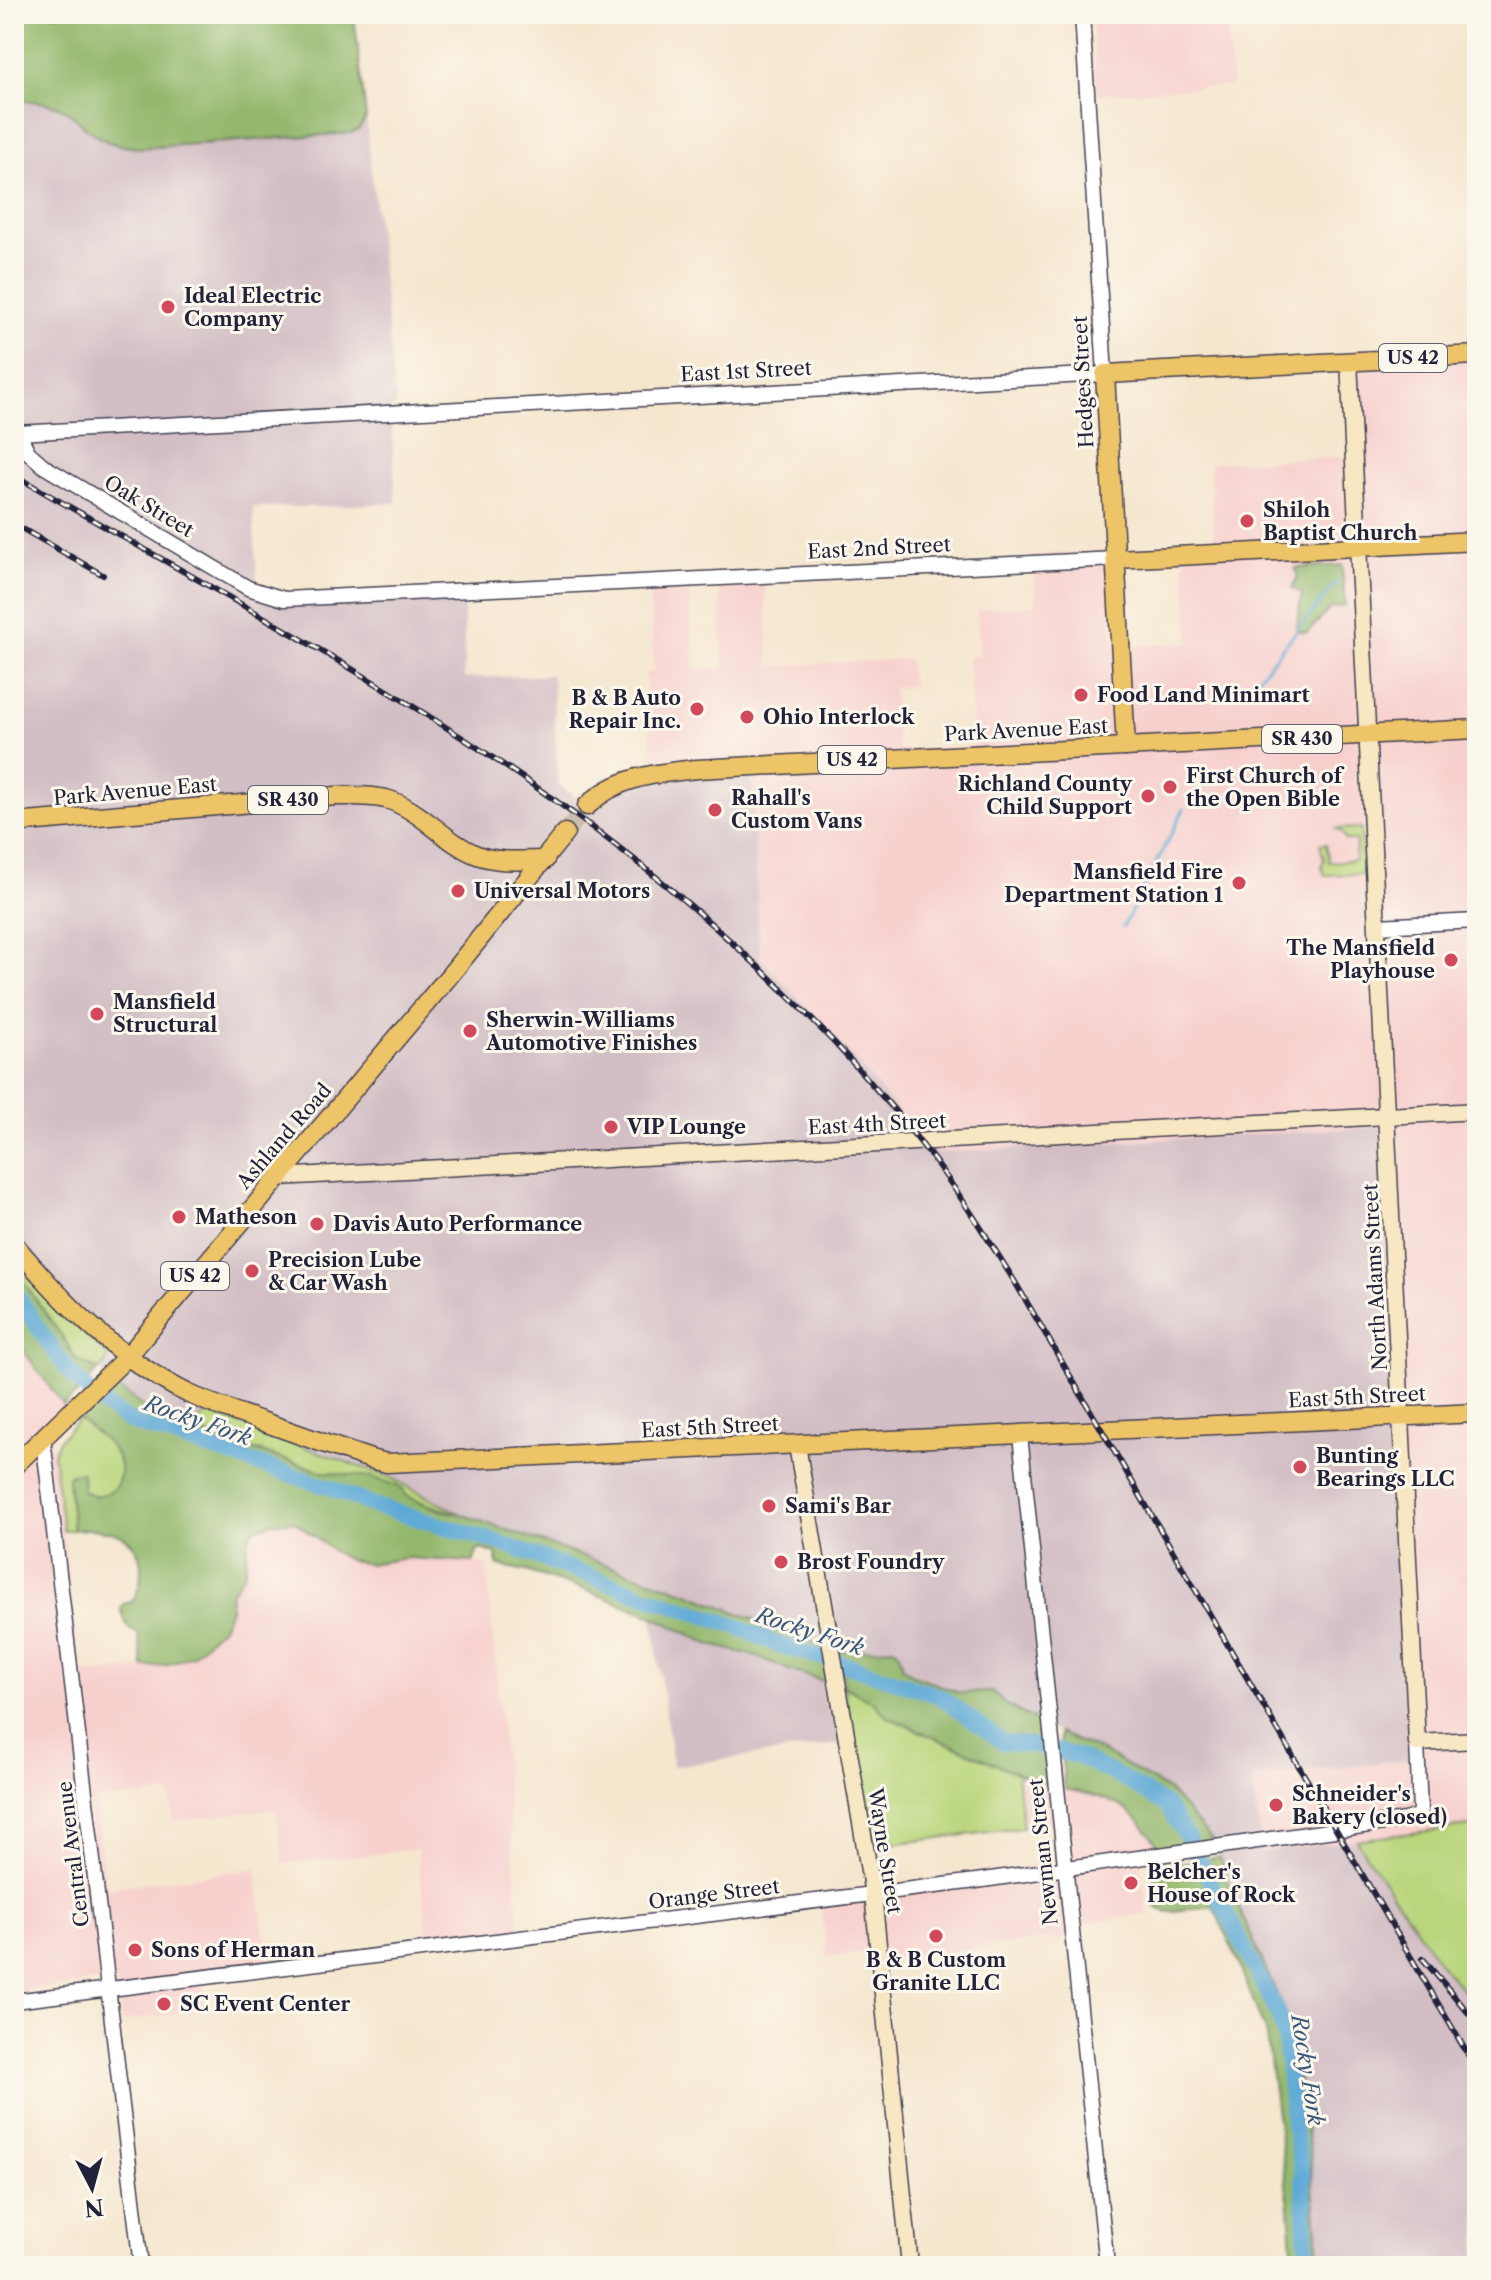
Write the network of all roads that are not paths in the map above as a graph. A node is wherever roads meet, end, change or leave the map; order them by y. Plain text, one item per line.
1 (1082, 14) edge
2 (1477, 355) edge
3 (1349, 361) junction
4 (1105, 374) junction
5 (16, 428) edge
6 (1477, 541) edge
7 (1358, 547) junction
8 (1116, 559) junction
9 (284, 599) joint
10 (1477, 729) edge
11 (1367, 735) junction
12 (1126, 747) junction
13 (587, 806) tunnel mouth
14 (14, 823) edge
15 (565, 833) tunnel mouth
16 (545, 860) junction
17 (1477, 921) edge
18 (1377, 926) junction
19 (1477, 1111) edge
20 (1387, 1116) junction
21 (279, 1177) junction
22 (14, 1244) edge
23 (127, 1357) junction
24 (1477, 1413) edge
25 (1402, 1416) junction
26 (1020, 1435) junction
27 (43, 1438) junction
28 (797, 1445) junction
29 (14, 1466) edge
30 (1477, 1740) edge
31 (1417, 1743) junction
32 (1417, 1816) joint
33 (1065, 1869) junction
34 (873, 1894) junction
35 (109, 1989) junction
36 (14, 2001) edge
37 (141, 2266) edge
38 (910, 2266) edge
39 (1107, 2266) edge

1 - 4 street, Hedges Street
2 - 3 main road, East 1st Street / US 42
3 - 4 main road, East 1st Street / US 42
3 - 7 main road, North Adams Street
4 - 5 street, East 1st Street
4 - 8 main road, Hedges Street
5 - 9 street, Oak Street
6 - 7 main road, East 2nd Street
7 - 8 main road, East 2nd Street
7 - 11 main road, North Adams Street
8 - 9 street, East 2nd Street
8 - 12 main road, Hedges Street
10 - 11 main road, Park Avenue East / SR 430
11 - 12 main road, Park Avenue East / SR 430
11 - 18 main road, North Adams Street
12 - 13 main road, Park Avenue East / US 42
14 - 16 main road, Park Avenue East / SR 430
15 - 16 main road, US 42
16 - 21 main road, Ashland Road / US 42
17 - 18 street
18 - 20 main road, North Adams Street
19 - 20 main road, East 4th Street
20 - 21 main road, East 4th Street
20 - 25 main road, North Adams Street
21 - 23 main road, Ashland Road / US 42
22 - 23 main road, East 5th Street
23 - 27 main road, Ashland Road / US 42
23 - 28 main road, East 5th Street
24 - 25 main road, East 5th Street
25 - 26 main road, East 5th Street
25 - 31 main road, North Adams Street
26 - 28 main road, East 5th Street
26 - 33 street, Newman Street
27 - 29 main road, Ashland Road / US 42
27 - 35 street, Central Avenue
28 - 34 main road, Wayne Street
30 - 31 main road
31 - 32 street, North Adams Street
32 - 33 street, Orange Street
33 - 34 street, Orange Street
33 - 39 street, Newman Street
34 - 35 street, Orange Street
34 - 38 main road, Wayne Street
35 - 36 street, Orange Street
35 - 37 street, Central Avenue

